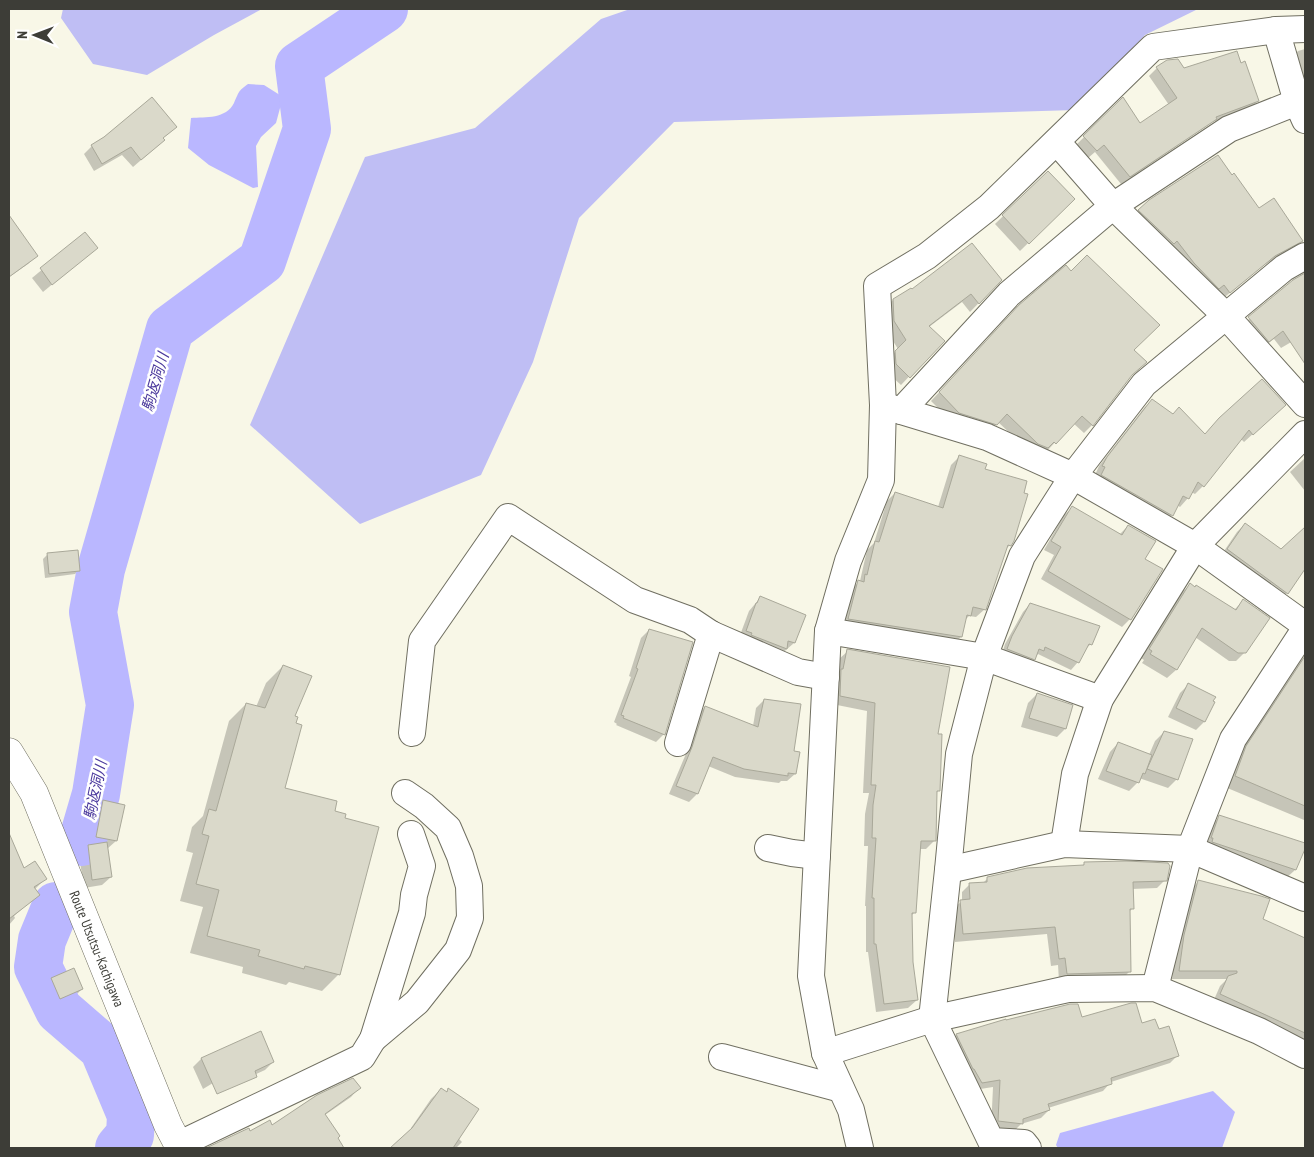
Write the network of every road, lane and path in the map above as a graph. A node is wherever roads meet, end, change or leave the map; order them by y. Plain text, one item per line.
1 (1305, 29) edge
2 (1276, 30) junction
3 (1301, 111) edge
4 (1057, 142) junction
5 (1113, 206) junction
6 (1305, 256) edge
7 (1226, 316) junction
8 (1305, 404) edge
9 (892, 408) junction
10 (1305, 434) edge
11 (1073, 476) junction
12 (1195, 546) junction
13 (1305, 625) edge
14 (1305, 629) edge
15 (828, 631) junction
16 (711, 634) junction
17 (984, 657) junction
18 (826, 678) junction
19 (1100, 699) junction
20 (412, 732) dead end
21 (678, 743) dead end
22 (9, 752) edge
23 (405, 793) dead end
24 (411, 834) dead end
25 (1064, 844) junction
26 (768, 848) dead end
27 (1190, 849) junction
28 (817, 856) junction
29 (948, 870) junction
30 (1305, 898) edge
31 (1156, 988) junction
32 (932, 1019) junction
33 (373, 1039) junction
34 (825, 1053) junction
35 (1305, 1055) edge
36 (722, 1057) dead end
37 (841, 1089) junction
38 (179, 1147) edge
39 (860, 1148) edge
40 (1028, 1148) edge

1 - 2 street
2 - 3 street
2 - 4 street
3 - 5 street
4 - 5 street
4 - 9 street
5 - 7 street
5 - 9 street
6 - 7 street
7 - 8 street
7 - 11 street
9 - 11 street
9 - 15 street
10 - 12 street
11 - 12 street
11 - 17 street
12 - 13 street
12 - 19 street
14 - 27 street
15 - 17 street
15 - 18 street
16 - 18 street
16 - 20 street
16 - 21 street
17 - 19 street
17 - 29 street
18 - 28 street
19 - 25 street
22 - 38 main road, Route Utsutsu-Kachigawa
23 - 33 street
24 - 33 street
25 - 27 street
25 - 29 street
26 - 28 street
27 - 30 street
27 - 31 street
28 - 34 street
29 - 32 street
31 - 32 street
31 - 35 street
32 - 34 street
32 - 40 street
33 - 38 street
34 - 37 street
36 - 37 street
37 - 39 street

